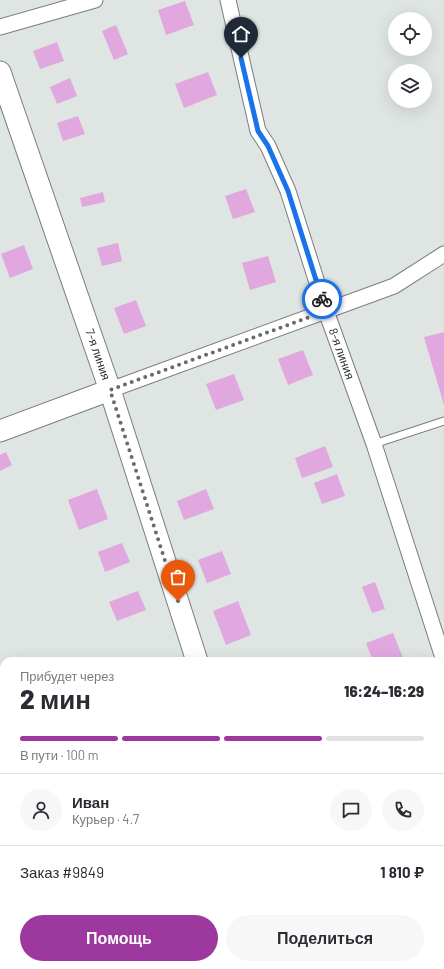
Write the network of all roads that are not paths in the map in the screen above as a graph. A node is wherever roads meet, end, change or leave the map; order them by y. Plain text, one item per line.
1 (95, 0) edge
2 (228, 0) edge
3 (0, 27) edge
4 (0, 72) edge
5 (444, 254) edge
6 (326, 311) junction
7 (110, 390) junction
8 (444, 421) edge
9 (0, 431) edge
10 (374, 444) junction
11 (196, 657) edge
12 (443, 657) edge

1 - 3 street
2 - 6 street, 8-я линия
4 - 7 main road, 7-я линия
5 - 6 street
6 - 7 street
6 - 10 street, 8-я линия
7 - 9 main road
7 - 11 main road, 7-я линия
8 - 10 lane
10 - 12 street, 8-я линия

